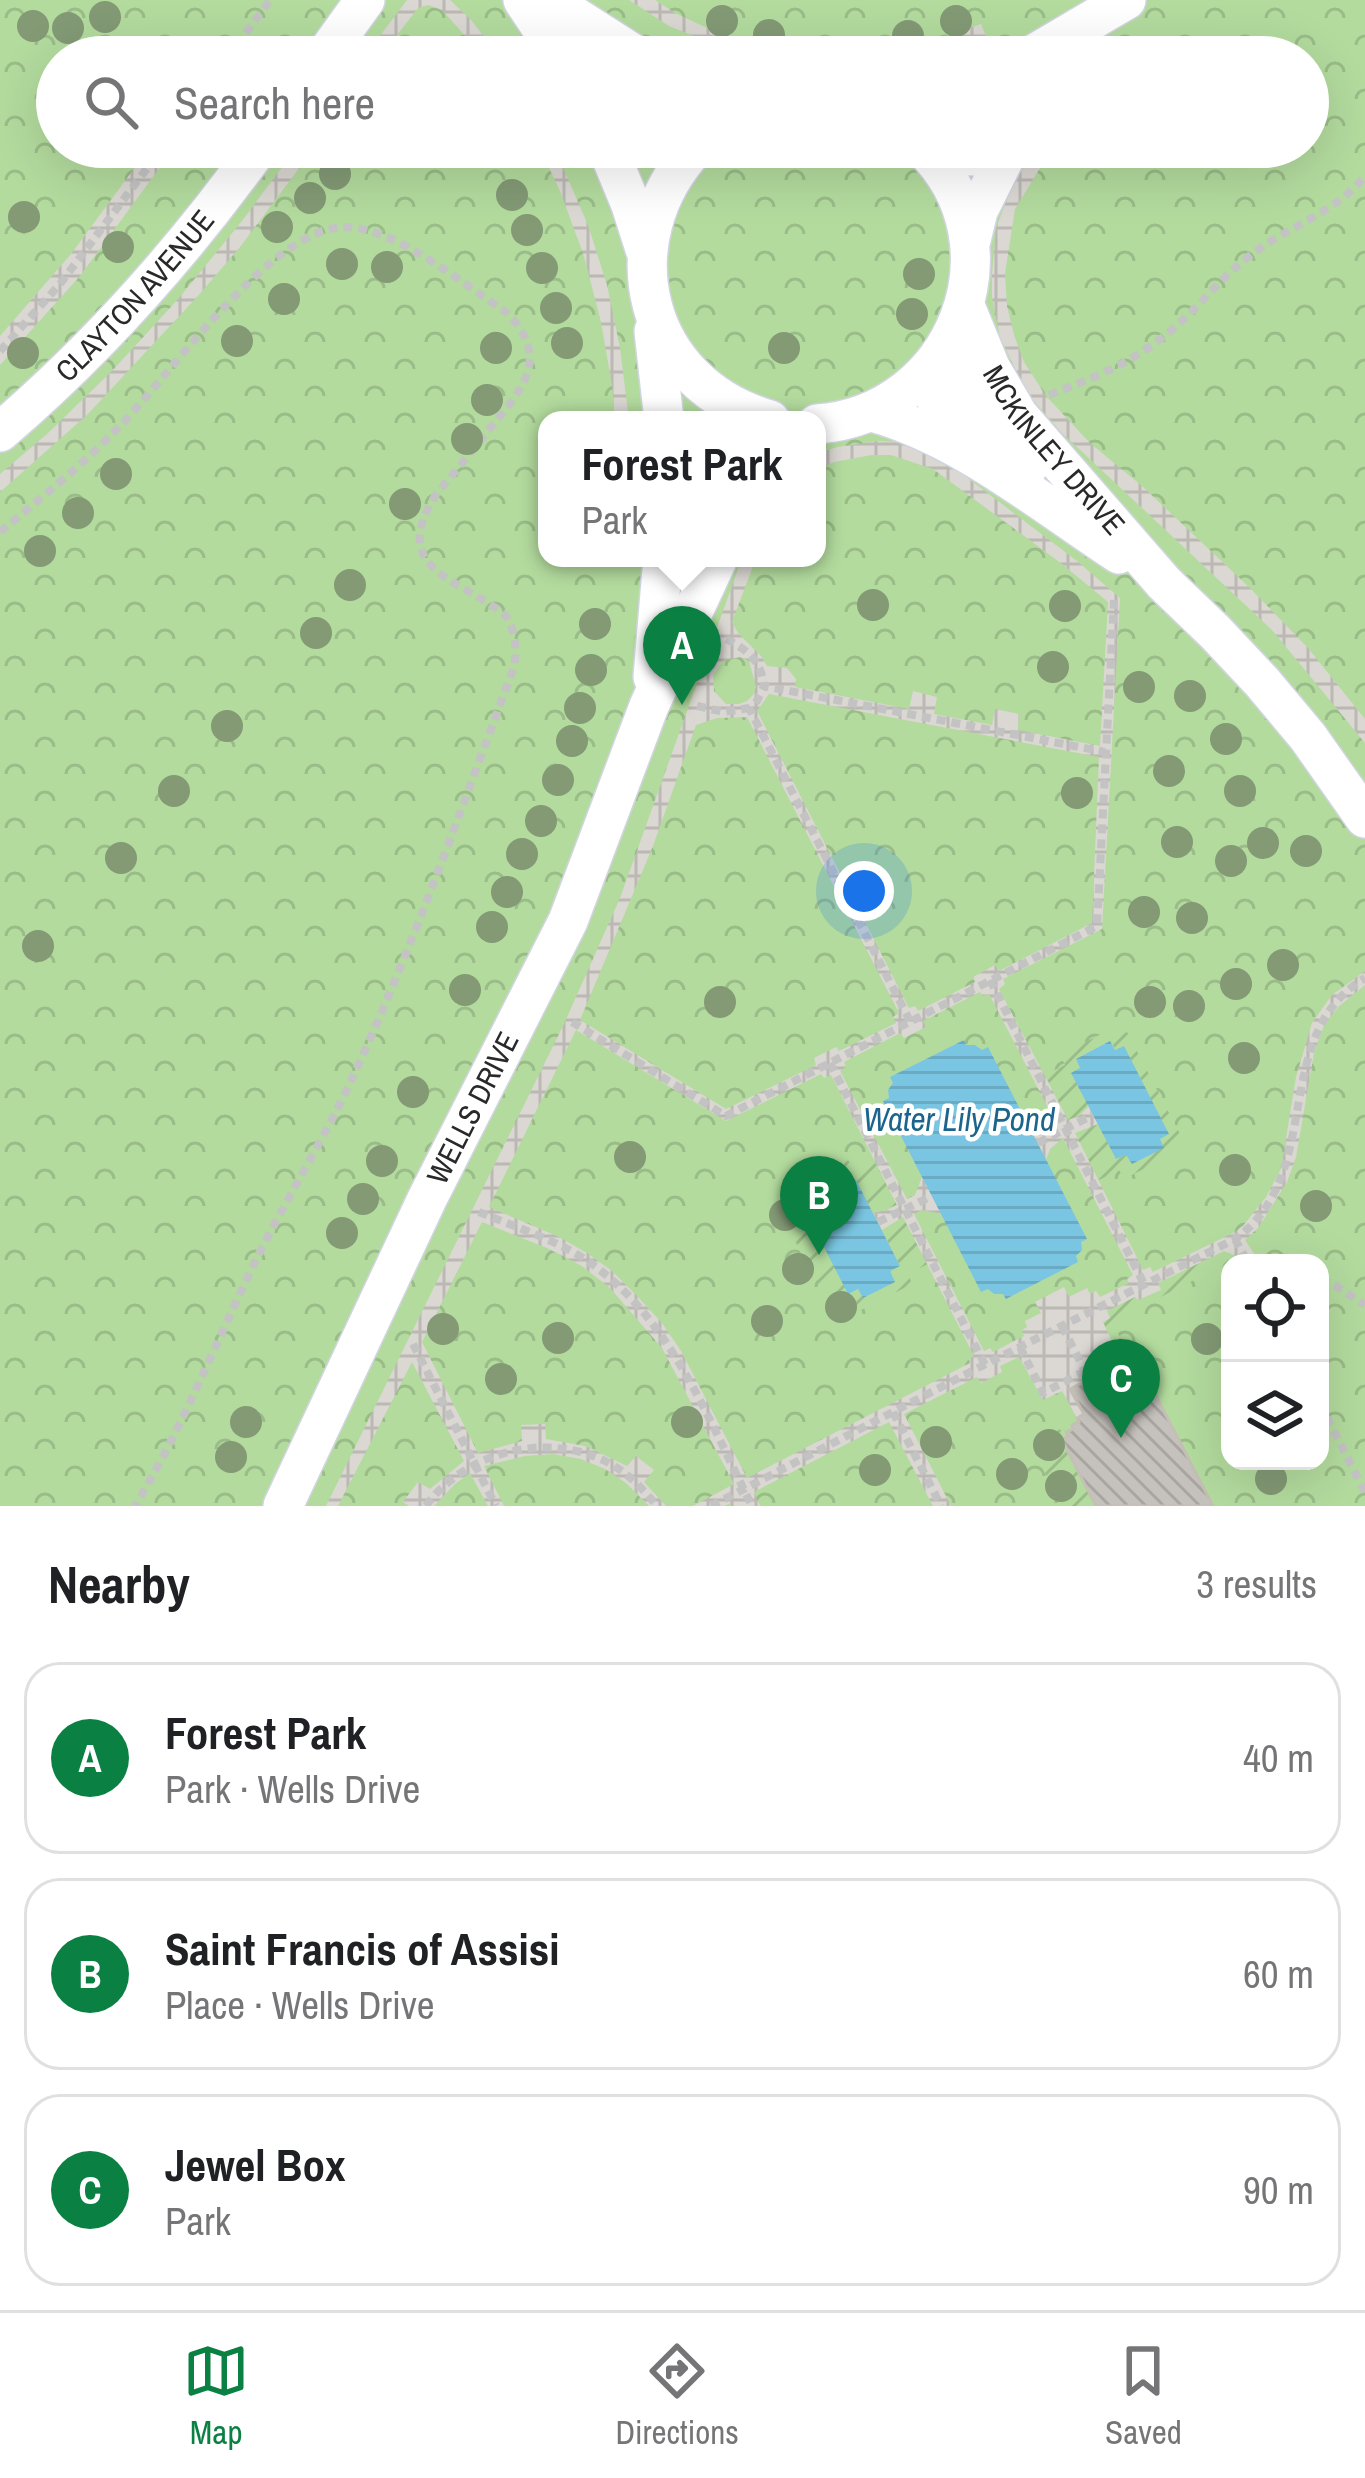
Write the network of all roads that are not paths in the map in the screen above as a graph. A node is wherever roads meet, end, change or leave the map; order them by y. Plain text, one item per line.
1 (365, 0) edge
2 (524, 0) edge
3 (549, 0) edge
4 (1126, 0) edge
5 (1141, 0) edge
6 (339, 36) edge
7 (547, 36) edge
8 (605, 36) edge
9 (1065, 36) edge
10 (1109, 36) edge
11 (242, 168) edge
12 (616, 168) edge
13 (678, 168) edge
14 (938, 168) edge
15 (1000, 168) edge
16 (970, 246) junction
17 (646, 253) junction
18 (649, 296) junction
19 (965, 306) junction
20 (663, 411) edge
21 (743, 411) edge
22 (835, 423) edge
23 (0, 432) edge
24 (663, 567) edge
25 (714, 567) edge
26 (1163, 583) junction
27 (649, 706) junction
28 (1365, 818) edge
29 (283, 1506) edge

1 - 6 street
2 - 7 street
3 - 8 street
4 - 9 street
5 - 10 street
11 - 23 street, CLAYTON AVENUE
12 - 17 street
13 - 17 street
14 - 16 street
15 - 16 street
16 - 19 street
17 - 18 street
18 - 20 street
18 - 21 street
19 - 22 street
19 - 26 street, MCKINLEY DRIVE
22 - 26 street, MCKINLEY DRIVE
24 - 27 street, WELLS DRIVE
25 - 27 street, WELLS DRIVE
26 - 28 street, MCKINLEY DRIVE
27 - 29 street, WELLS DRIVE

